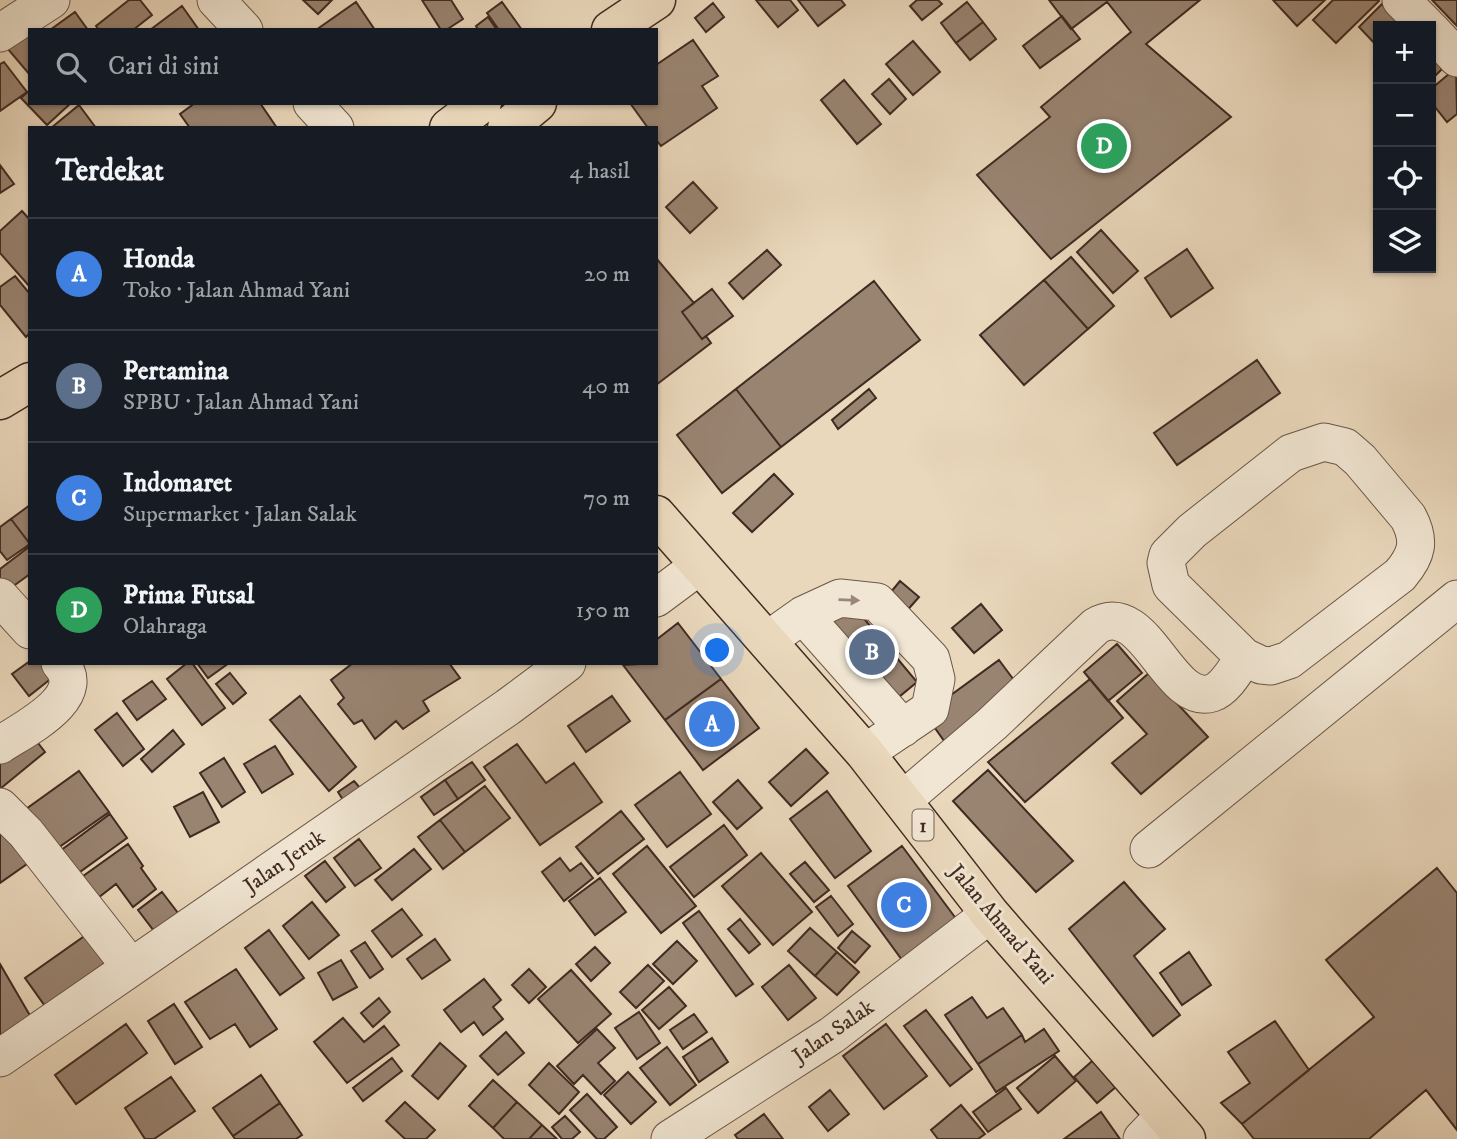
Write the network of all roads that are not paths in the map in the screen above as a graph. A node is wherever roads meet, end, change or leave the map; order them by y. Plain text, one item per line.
1 (51, 0) edge
2 (216, 0) edge
3 (656, 0) edge
4 (1401, 0) edge
5 (242, 28) edge
6 (614, 28) edge
7 (0, 33) edge
8 (1444, 42) edge
9 (314, 105) edge
10 (479, 105) edge
11 (535, 105) edge
12 (333, 126) edge
13 (452, 126) edge
14 (509, 126) edge
15 (28, 383) edge
16 (0, 400) edge
17 (658, 517) edge
18 (699, 566) junction
19 (0, 597) edge
20 (658, 597) edge
21 (1457, 599) edge
22 (803, 615) junction
23 (28, 628) edge
24 (768, 640) junction
25 (1244, 657) junction
26 (62, 665) edge
27 (565, 665) edge
28 (903, 728) junction
29 (0, 745) edge
30 (865, 753) junction
31 (903, 800) junction
32 (0, 807) edge
33 (1149, 849) dead end
34 (990, 914) junction
35 (130, 966) junction
36 (0, 1058) edge
37 (1164, 1131) edge
38 (670, 1139) edge

1 - 7 street
2 - 5 street
3 - 6 main road
4 - 8 street
9 - 12 street
10 - 13 main road
11 - 14 main road
15 - 16 main road
17 - 18 main road, Jalan Ahmad Yani / 1
18 - 20 street
18 - 24 main road, Jalan Ahmad Yani / 1
19 - 23 street
21 - 33 street
22 - 24 street
22 - 28 street
22 -> 28 street
24 - 30 main road, Jalan Ahmad Yani / 1
25 - 25 street
25 - 31 street
26 - 29 street
27 - 35 street, Jalan Jeruk
28 - 30 street
30 - 31 main road, Jalan Ahmad Yani / 1
31 - 34 main road, Jalan Ahmad Yani / 1
32 - 35 street
34 - 37 main road, Jalan Ahmad Yani / 1
34 - 38 street, Jalan Salak
35 - 36 street, Jalan Jeruk

